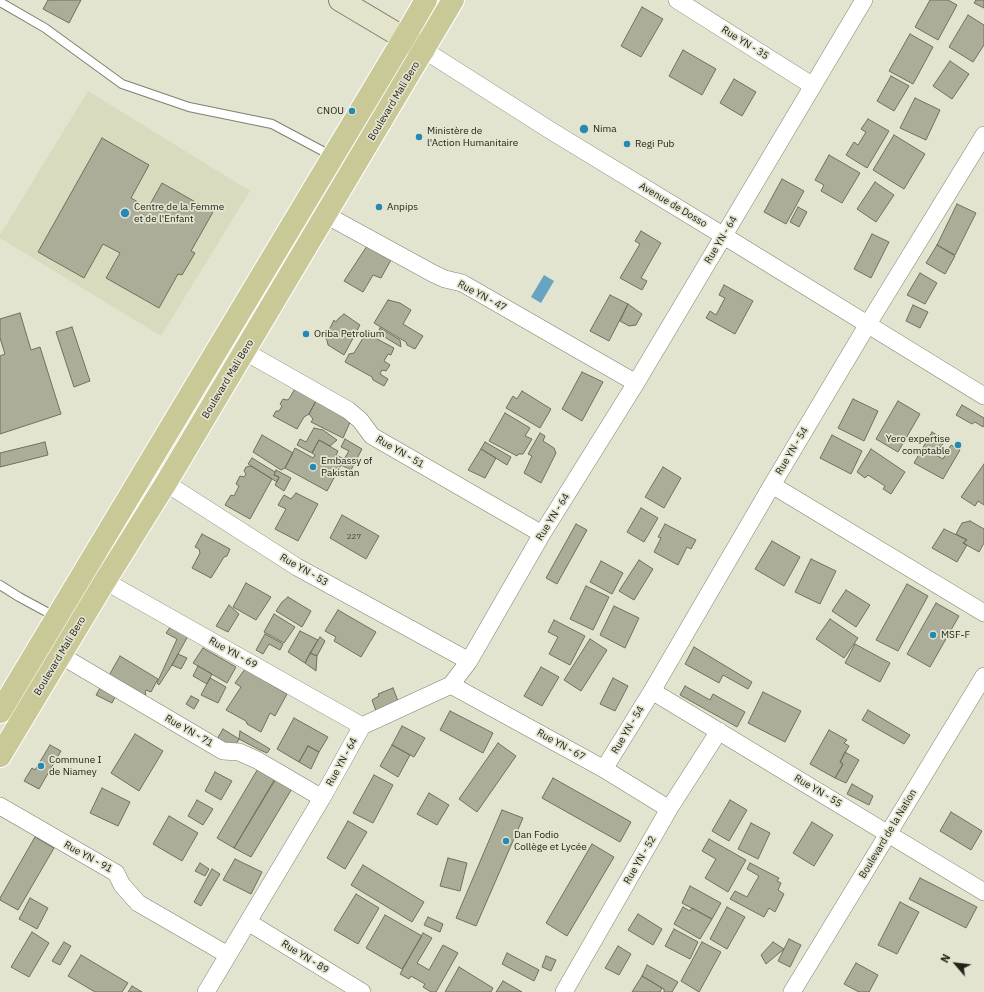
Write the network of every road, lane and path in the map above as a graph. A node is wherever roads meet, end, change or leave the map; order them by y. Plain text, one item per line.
1 (340, 0) edge
2 (426, 0) edge
3 (453, 0) edge
4 (677, 0) edge
5 (864, 0) edge
6 (0, 2) edge
7 (404, 38) junction
8 (424, 50) junction
9 (813, 86) junction
10 (984, 135) edge
11 (333, 157) junction
12 (978, 160) edge
13 (326, 215) junction
14 (724, 236) junction
15 (868, 324) junction
16 (244, 351) junction
17 (636, 383) junction
18 (984, 396) edge
19 (145, 470) junction
20 (166, 483) junction
21 (772, 485) junction
22 (542, 534) junction
23 (105, 581) junction
24 (0, 585) edge
25 (984, 613) edge
26 (56, 617) junction
27 (60, 655) junction
28 (469, 661) junction
29 (984, 676) edge
30 (451, 685) junction
31 (652, 691) junction
32 (0, 712) edge
33 (362, 726) junction
34 (719, 731) junction
35 (0, 756) edge
36 (604, 769) junction
37 (322, 798) junction
38 (0, 806) edge
39 (669, 809) junction
40 (888, 834) junction
41 (984, 892) edge
42 (248, 922) junction
43 (228, 955) junction
44 (206, 992) edge
45 (362, 992) edge
46 (564, 992) edge
47 (792, 992) edge

1 - 7 street
2 - 7 main road
3 - 8 main road, Boulevard Mali Bero
4 - 9 street, Rue YN - 35
5 - 9 street, Rue YN - 64
6 - 11 lane
7 - 8 street
7 - 11 main road
8 - 13 main road, Boulevard Mali Bero
8 - 14 street, Avenue de Dosso
9 - 14 street, Rue YN - 64
10 - 12 street, Rue YN - 54
11 - 19 main road
12 - 15 street, Rue YN - 54
13 - 16 main road, Boulevard Mali Bero
13 - 17 street, Rue YN - 47
14 - 15 street, Avenue de Dosso
14 - 17 street, Rue YN - 64
15 - 18 street, Avenue de Dosso
15 - 21 street, Rue YN - 54
16 - 20 main road, Boulevard Mali Bero
16 - 22 street, Rue YN - 51
17 - 22 street, Rue YN - 64
19 - 20 street, Rue YN - 53
19 - 26 main road
20 - 23 main road, Boulevard Mali Bero
20 - 28 street, Rue YN - 53
21 - 25 street
21 - 31 street, Rue YN - 54
22 - 28 street, Rue YN - 64
23 - 27 main road, Boulevard Mali Bero
23 - 33 street, Rue YN - 69
24 - 26 lane
26 - 32 main road
27 - 35 main road, Boulevard Mali Bero
27 - 37 street, Rue YN - 71
28 - 30 street, Rue YN - 64
29 - 40 street, Boulevard de la Nation
30 - 33 street, Rue YN - 64
30 - 36 street, Rue YN - 67
31 - 34 street, Rue YN - 55
31 - 36 street, Rue YN - 54
33 - 37 street, Rue YN - 64
34 - 39 street, Rue YN - 52
34 - 40 street, Rue YN - 55
36 - 39 street, Rue YN - 67
37 - 42 street, Rue YN - 64
38 - 43 street, Rue YN - 91
39 - 46 street, Rue YN - 52
40 - 41 street, Rue YN - 55
40 - 47 street, Boulevard de la Nation
42 - 43 street, Rue YN - 64
42 - 45 street, Rue YN - 89
43 - 44 street, Rue YN - 64

